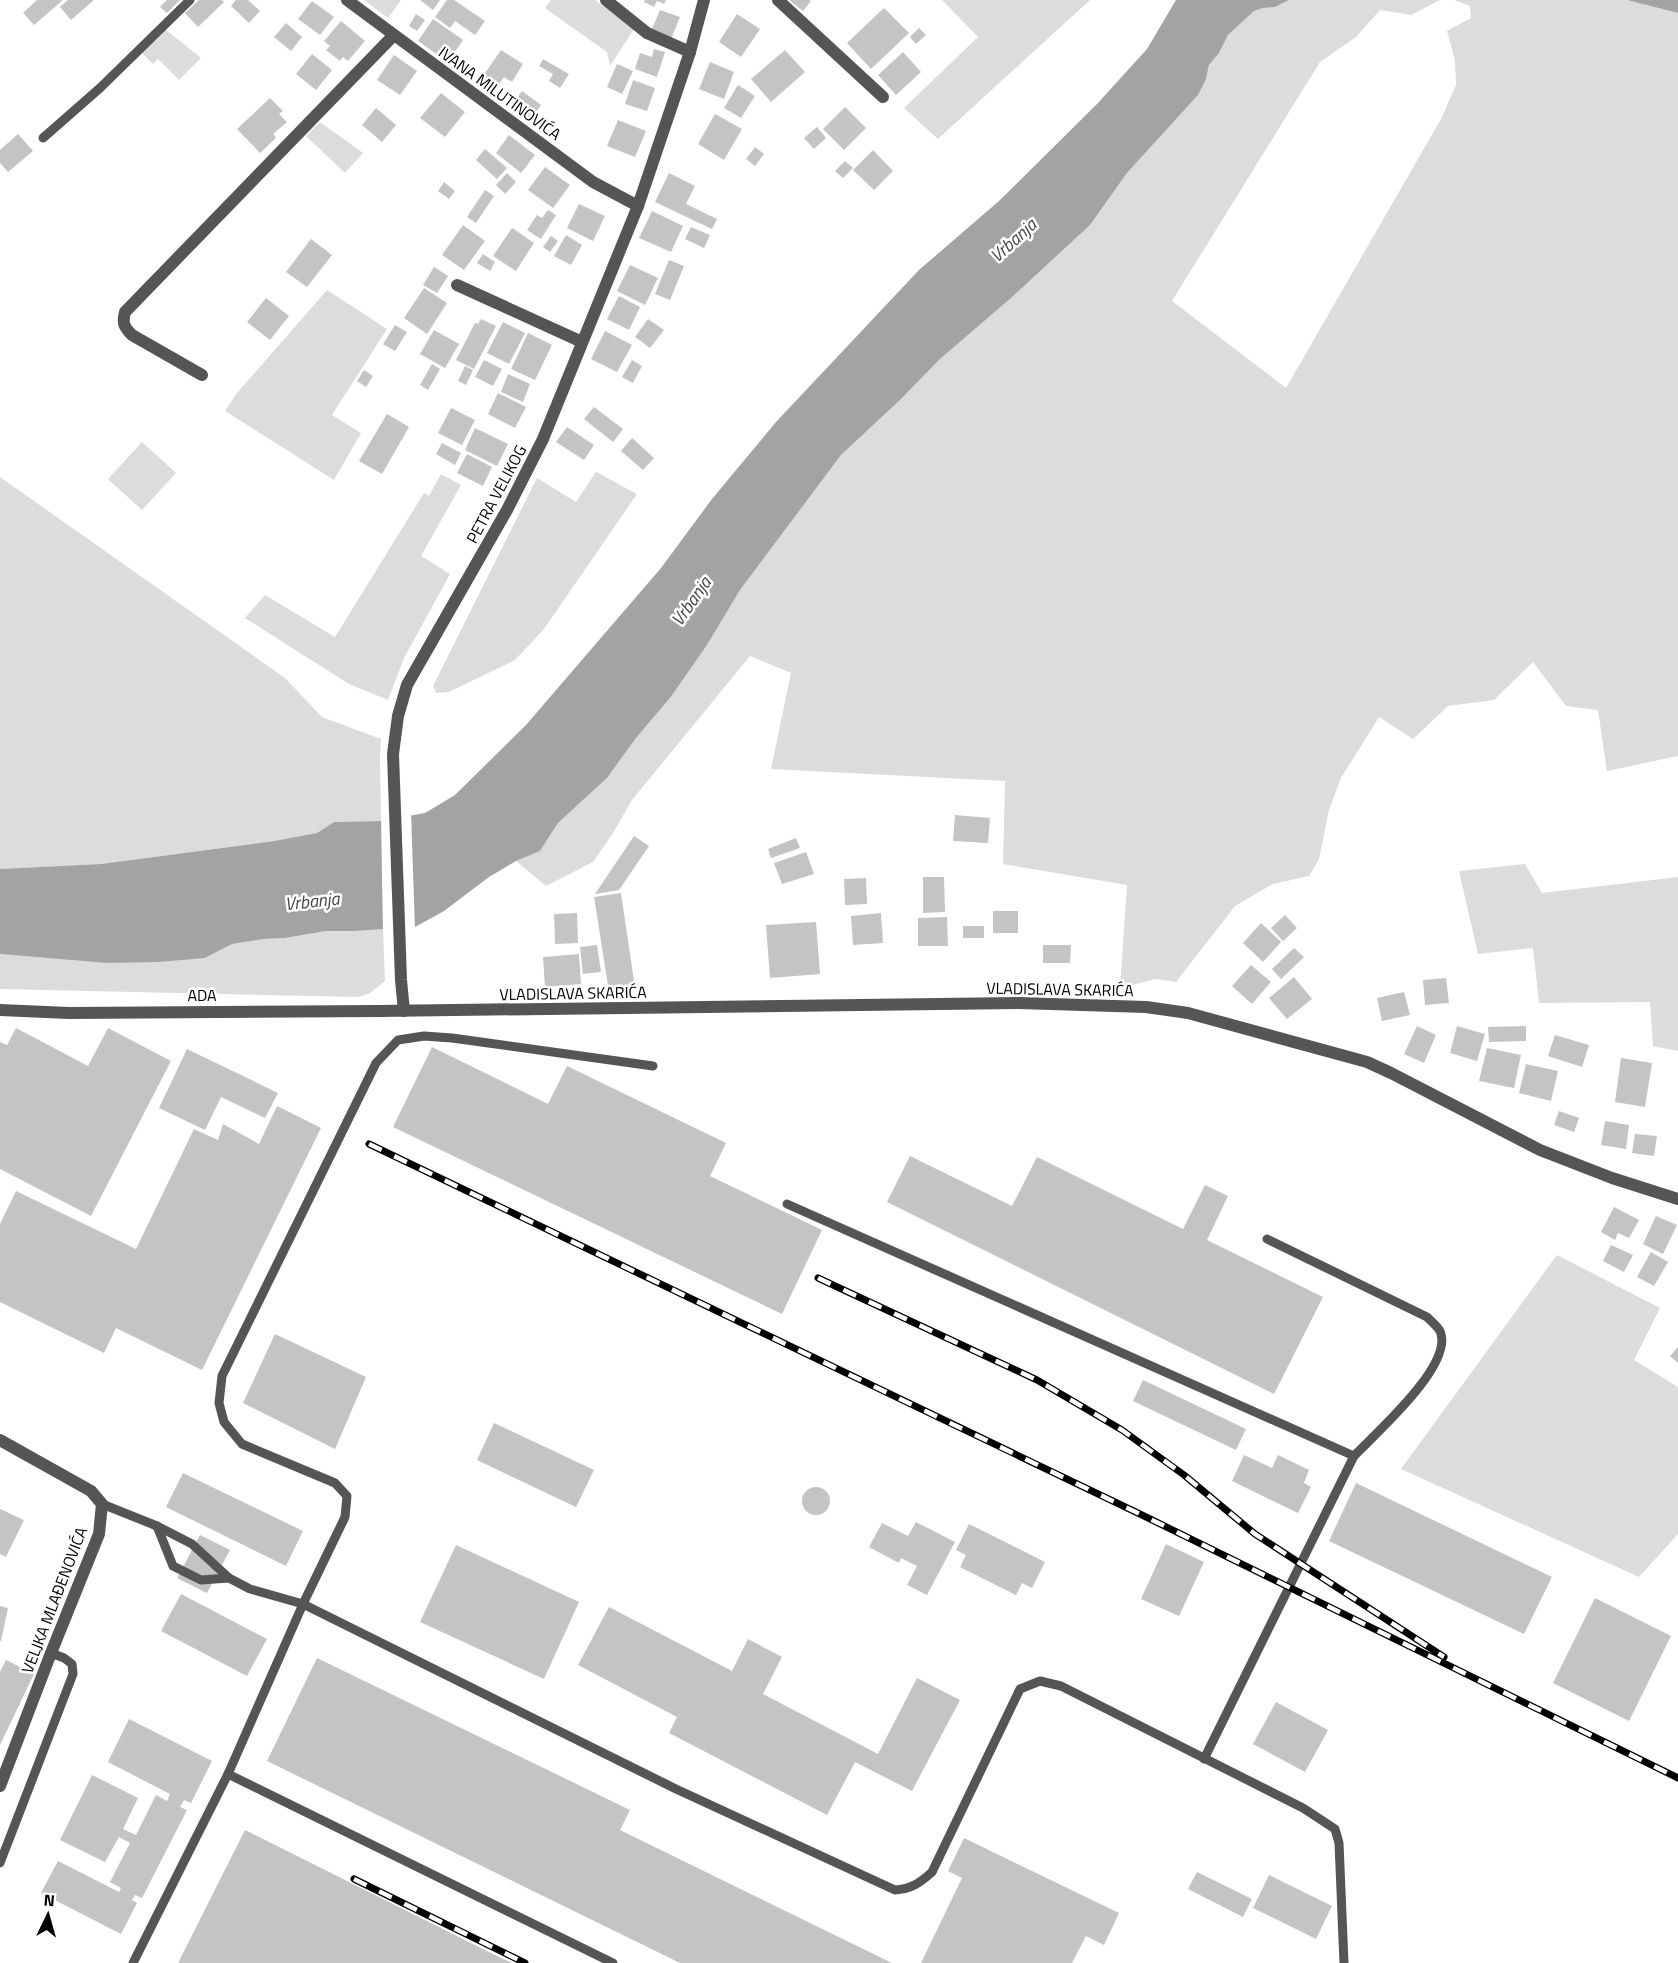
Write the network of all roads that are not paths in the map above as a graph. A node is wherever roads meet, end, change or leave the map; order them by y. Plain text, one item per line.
1 (190, 0) edge
2 (347, 0) edge
3 (606, 0) edge
4 (704, 0) edge
5 (778, 0) edge
6 (393, 36) junction
7 (690, 52) junction
8 (883, 97) dead end
9 (43, 138) dead end
10 (638, 206) junction
11 (457, 285) dead end
12 (582, 342) junction
13 (202, 375) dead end
14 (0, 1010) edge
15 (404, 1011) junction
16 (653, 1066) dead end
17 (1678, 1199) edge
18 (787, 1204) dead end
19 (1267, 1239) dead end
20 (0, 1440) edge
21 (1354, 1456) junction
22 (102, 1504) junction
23 (157, 1526) junction
24 (228, 1578) junction
25 (303, 1604) junction
26 (51, 1653) junction
27 (1204, 1759) junction
28 (228, 1774) junction
29 (0, 1786) edge
30 (0, 1863) edge
31 (133, 1963) edge
32 (613, 1963) edge
33 (1344, 1963) edge

1 - 9 lane
2 - 6 street, IVANA MILUTINOVIĆA
3 - 7 street
4 - 7 street, PETRA VELIKOG
5 - 8 street
6 - 10 street, IVANA MILUTINOVIĆA
6 - 13 street
7 - 10 street, PETRA VELIKOG
10 - 12 street, PETRA VELIKOG
11 - 12 street
12 - 15 street, PETRA VELIKOG
14 - 15 street, ADA
15 - 17 street, VLADISLAVA SKARIĆA
16 - 25 lane
18 - 21 lane
19 - 21 lane
20 - 22 street
21 - 27 lane
22 - 23 lane
22 - 26 street, VELJKA MLAĐENOVIĆA
23 - 24 lane
23 - 24 lane
24 - 25 lane
25 - 27 lane
25 - 28 lane
26 - 29 street, VELJKA MLAĐENOVIĆA
26 - 30 lane
27 - 33 lane
28 - 31 lane
28 - 32 lane

